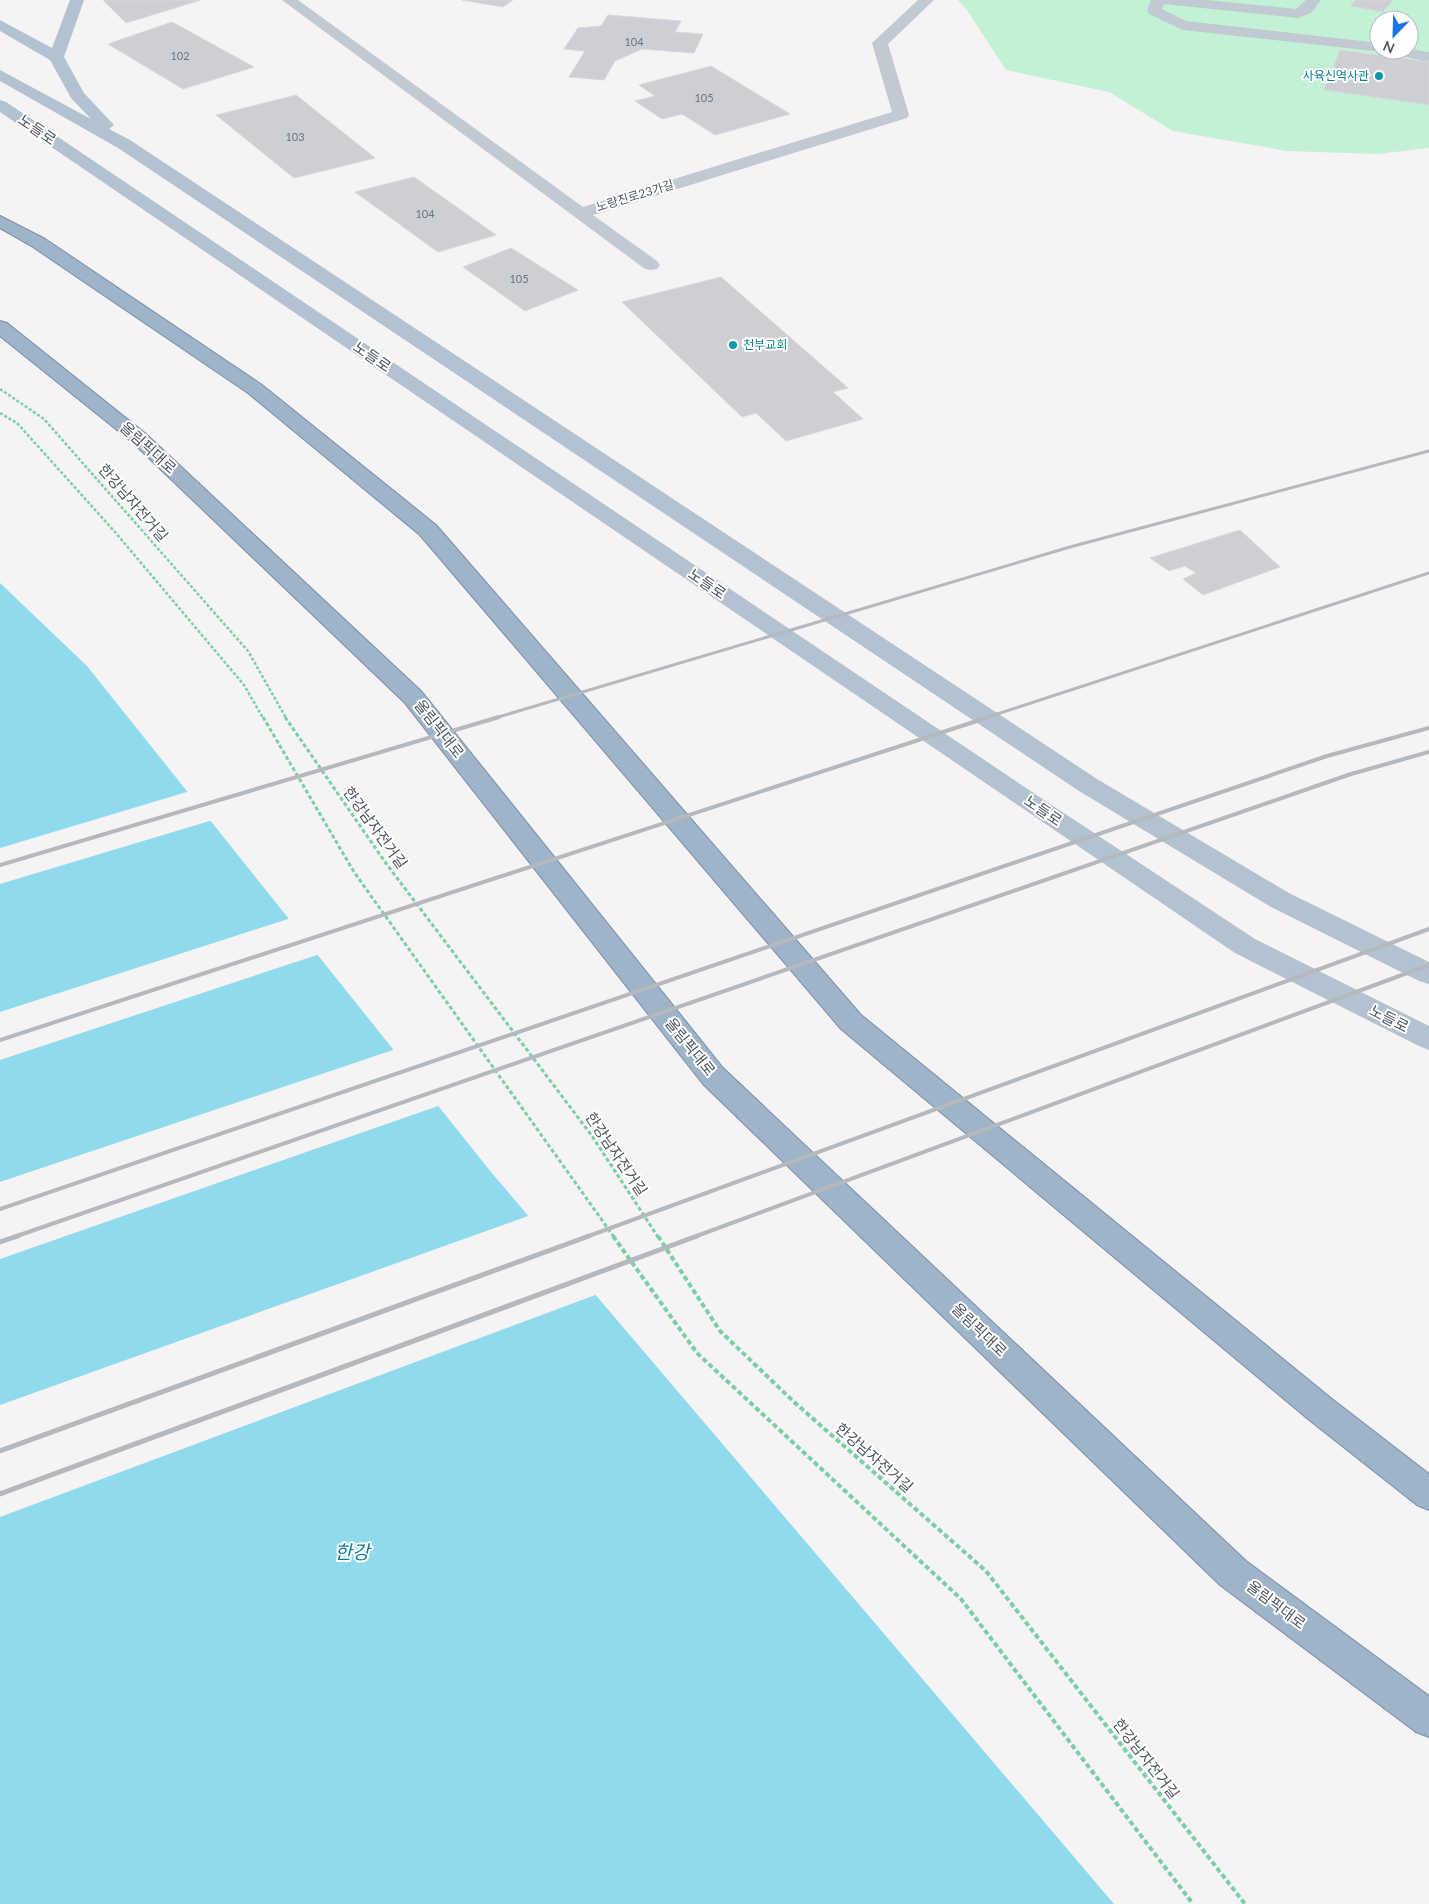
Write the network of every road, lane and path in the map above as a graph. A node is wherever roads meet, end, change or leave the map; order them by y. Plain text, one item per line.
1 (77, 0) edge
2 (289, 0) edge
3 (927, 0) edge
4 (1158, 0) edge
5 (1165, 0) edge
6 (1314, 0) edge
7 (0, 25) edge
8 (1369, 46) edge
9 (56, 57) junction
10 (0, 75) edge
11 (0, 105) edge
12 (124, 144) junction
13 (580, 213) junction
14 (0, 221) edge
15 (0, 236) edge
16 (651, 265) dead end
17 (98, 283) junction
18 (0, 327) edge
19 (0, 389) edge
20 (0, 413) edge
21 (1429, 974) edge
22 (1429, 1039) edge
23 (1320, 1409) junction
24 (1429, 1471) edge
25 (1429, 1494) edge
26 (1429, 1719) edge
27 (1193, 1904) edge
28 (1245, 1904) edge

1 - 9 main road
2 - 13 street, 노량진로23가길
3 - 13 street, 노량진로23가길
4 - 8 street
5 - 6 street
7 - 9 main road
9 - 12 main road
10 - 12 main road, 노들로
11 - 22 main road, 노들로
12 - 21 main road, 노들로
13 - 16 street
14 - 17 highway
15 - 17 highway
17 - 23 highway
18 - 26 highway, 올림픽대로
19 - 28 path, 한강남자전거길
20 - 27 path
23 - 24 highway
23 - 25 highway

